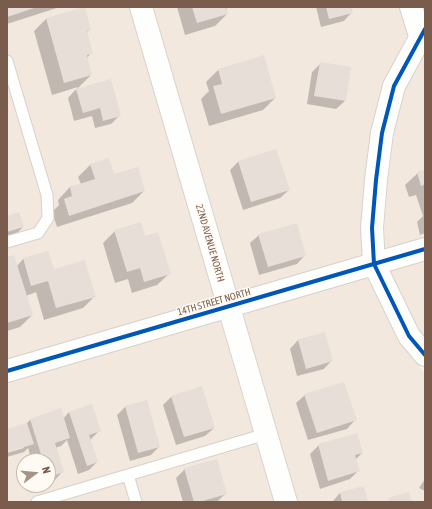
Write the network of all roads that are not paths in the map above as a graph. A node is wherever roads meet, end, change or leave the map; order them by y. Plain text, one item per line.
1 (141, 7) edge
2 (411, 7) edge
3 (423, 32) edge
4 (7, 61) edge
5 (7, 242) edge
6 (425, 249) edge
7 (374, 264) junction
8 (229, 306) junction
9 (425, 355) edge
10 (7, 372) edge
11 (266, 434) junction
12 (128, 475) junction
13 (37, 502) edge
14 (136, 502) edge
15 (286, 502) edge

1 - 8 street, 22ND AVENUE NORTH
2 - 3 street
3 - 7 street
4 - 5 lane
6 - 7 street, 14TH STREET NORTH
7 - 8 street, 14TH STREET NORTH
7 - 9 street
8 - 10 street, 14TH STREET NORTH
8 - 11 street, 22ND AVENUE NORTH
11 - 12 lane
11 - 15 street, 22ND AVENUE NORTH
12 - 13 lane
12 - 14 lane

